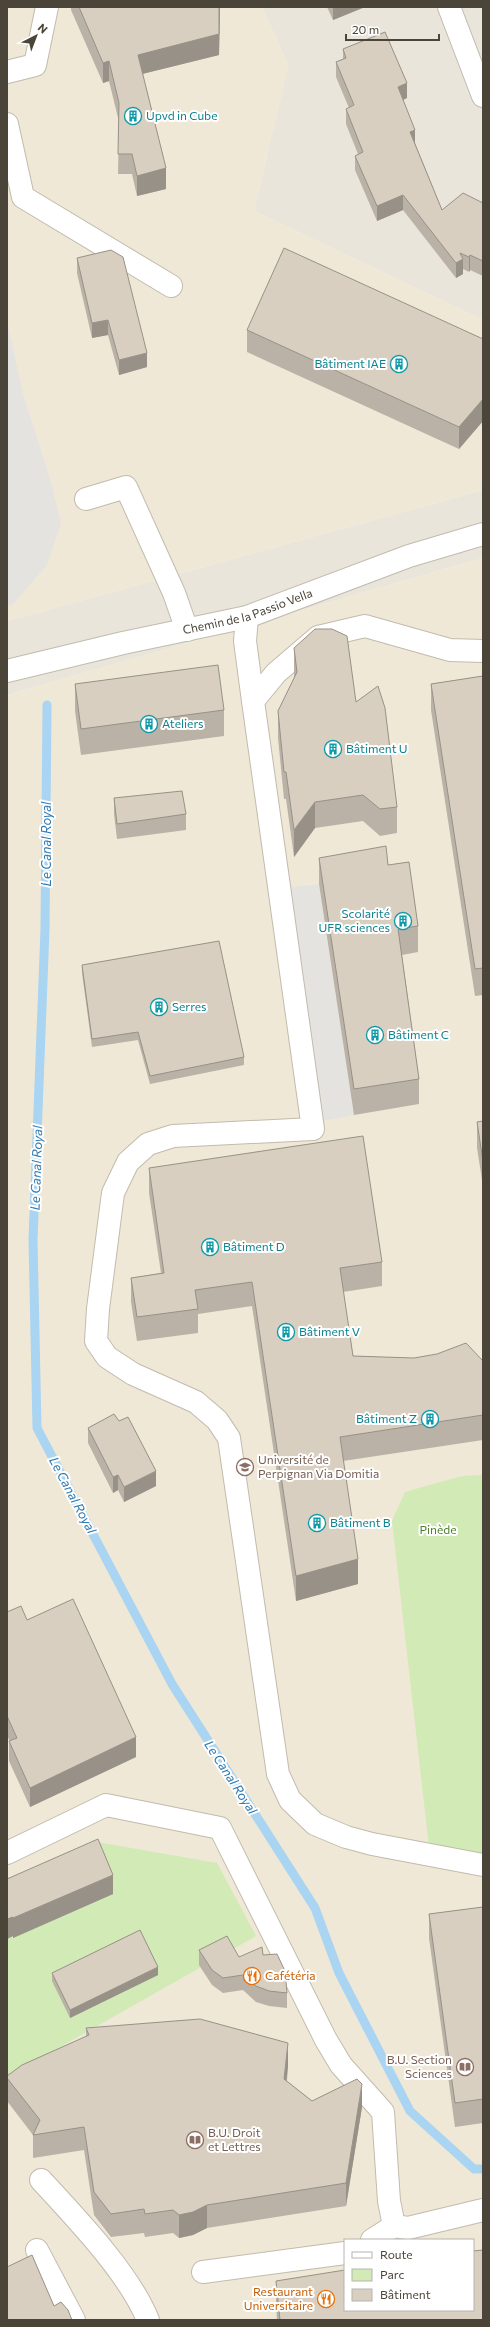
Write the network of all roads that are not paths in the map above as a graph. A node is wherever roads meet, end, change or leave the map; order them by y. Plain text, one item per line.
1 (47, 7) edge
2 (450, 7) edge
3 (7, 72) edge
4 (483, 96) edge
5 (7, 124) edge
6 (171, 286) dead end
7 (86, 499) dead end
8 (483, 534) edge
9 (247, 617) junction
10 (187, 630) junction
11 (483, 651) edge
12 (7, 671) edge
13 (253, 701) junction
14 (7, 1852) edge
15 (483, 1865) edge
16 (41, 2180) dead end
17 (483, 2210) edge
18 (394, 2226) junction
19 (374, 2239) edge
20 (37, 2250) dead end
21 (344, 2253) edge
22 (204, 2272) dead end
23 (74, 2320) edge
24 (148, 2320) edge

1 - 3 street
2 - 4 street
5 - 6 street
7 - 10 street
8 - 9 street, Chemin de la Passio Vella
9 - 10 street, Chemin de la Passio Vella
9 - 13 street
10 - 12 street, Chemin de la Passio Vella
11 - 13 street
13 - 15 street
14 - 18 street
16 - 24 street
17 - 18 street
18 - 19 street
20 - 23 street
21 - 22 street

